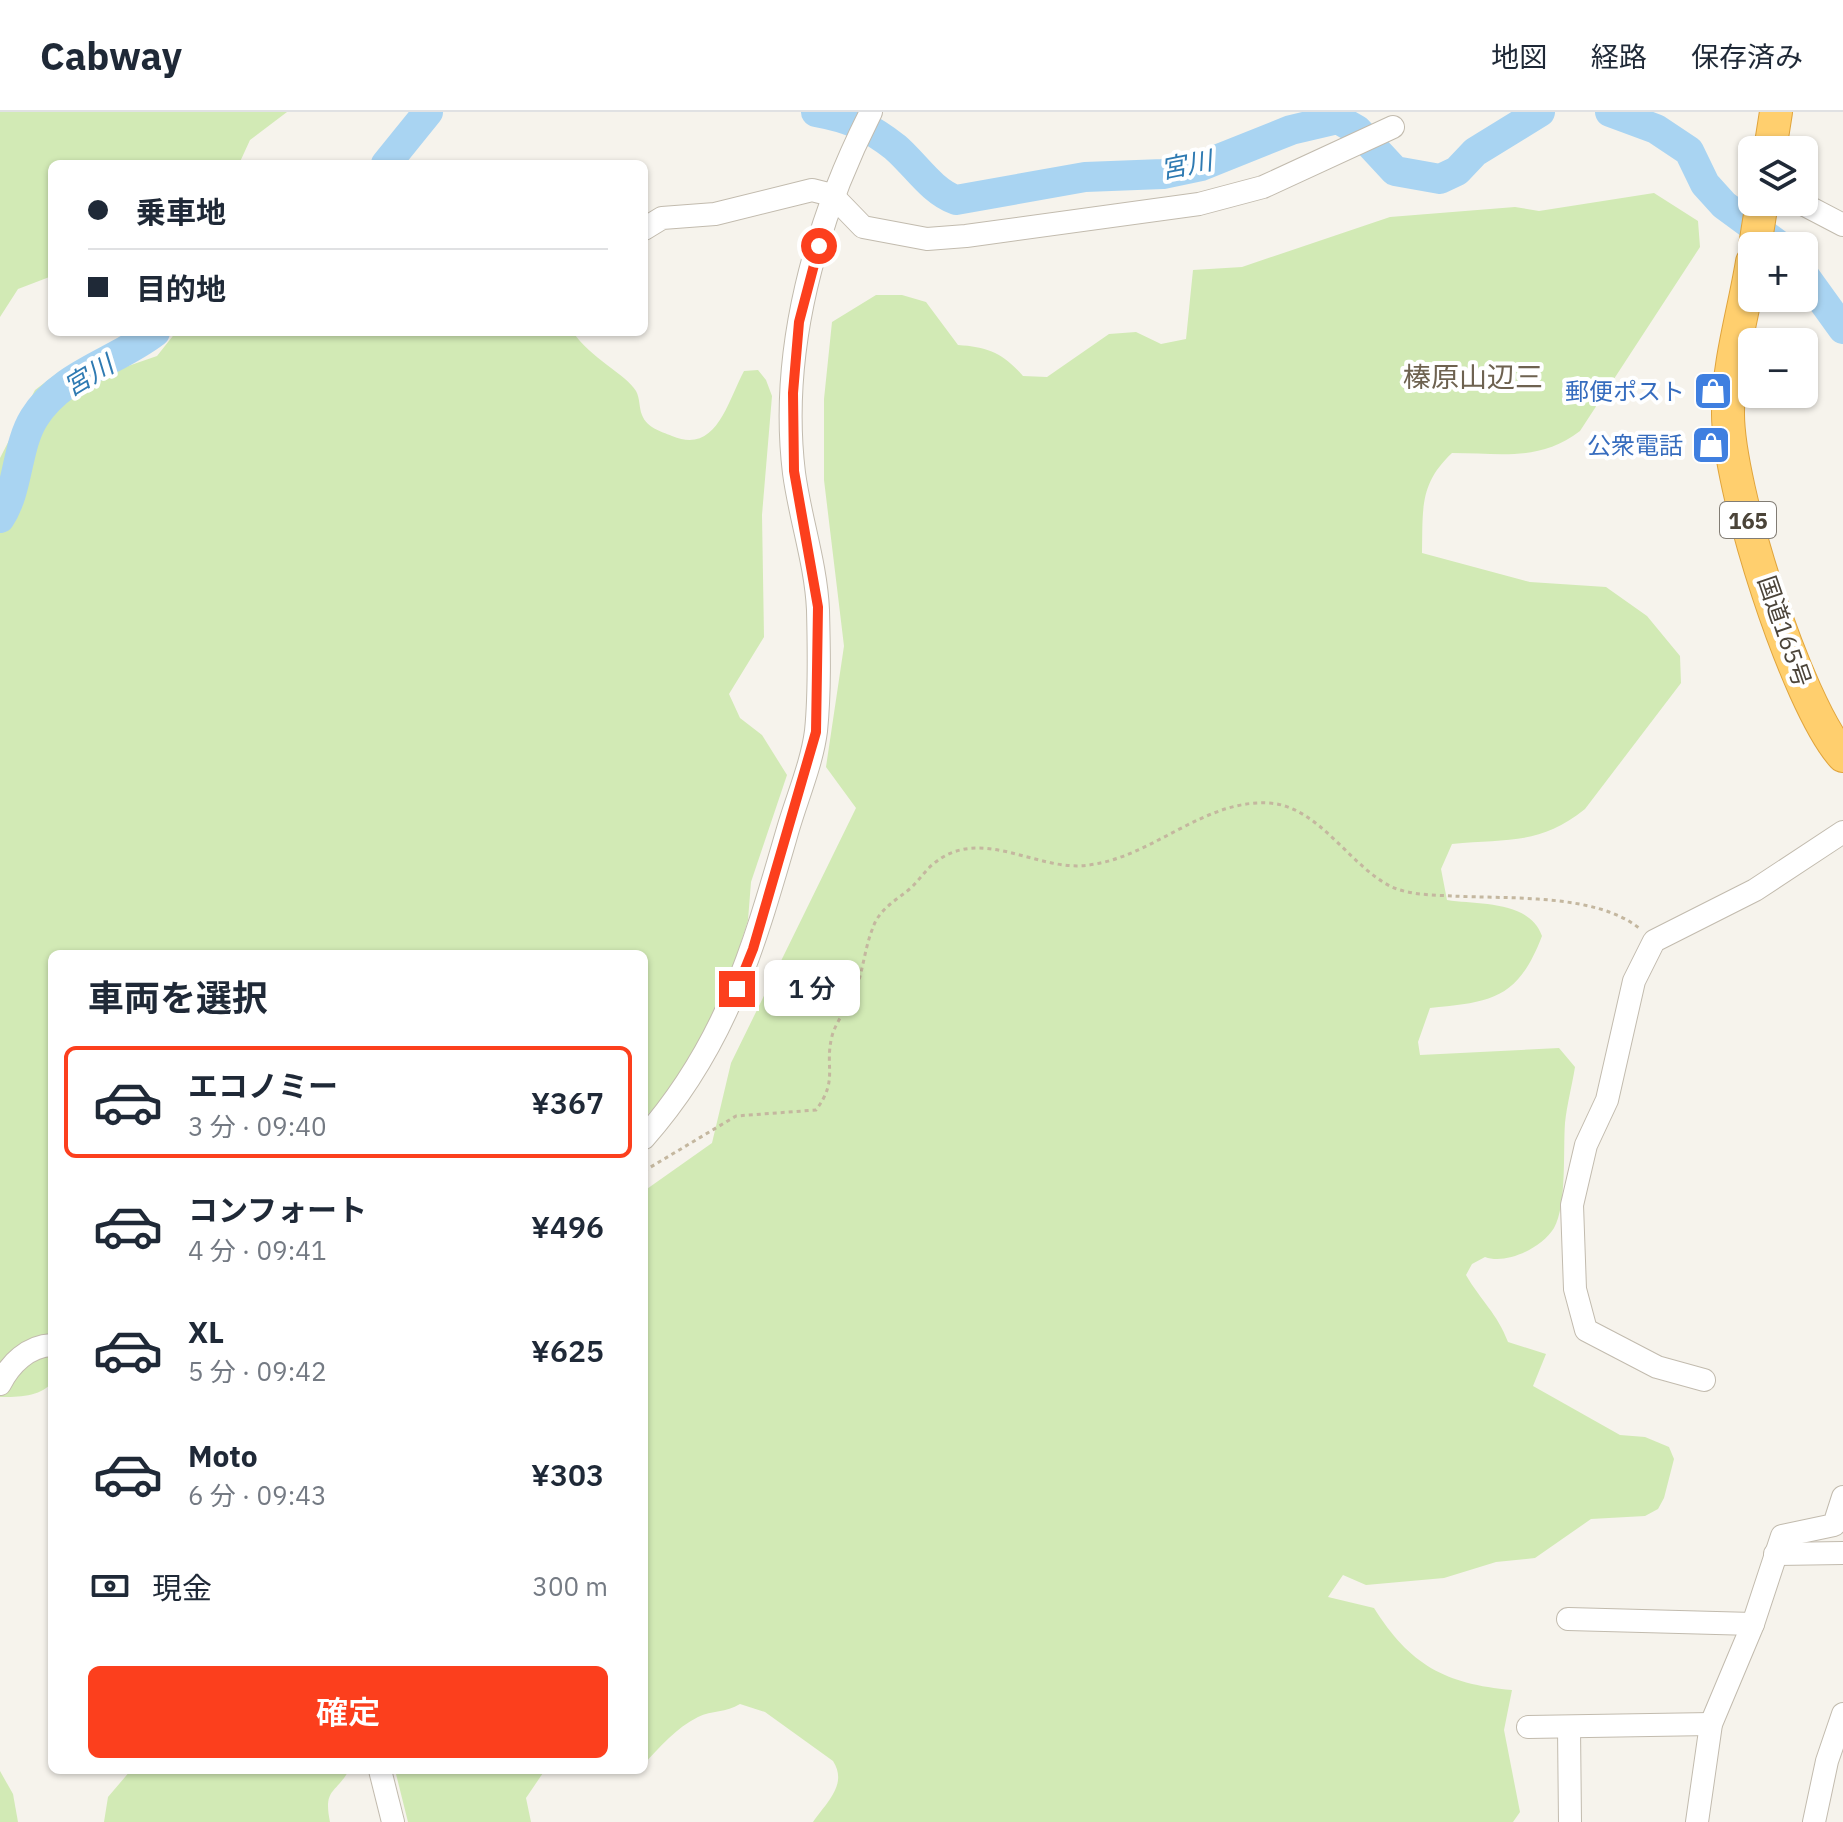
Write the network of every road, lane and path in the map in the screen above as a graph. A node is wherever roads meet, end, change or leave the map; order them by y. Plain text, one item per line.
1 (871, 112) edge
2 (1776, 112) edge
3 (1385, 131) dead end
4 (1772, 136) edge
5 (832, 195) junction
6 (1818, 212) edge
7 (1843, 225) edge
8 (648, 227) edge
9 (1744, 312) edge
10 (1843, 756) edge
11 (1843, 832) edge
12 (1654, 941) junction
13 (648, 1133) edge
14 (648, 1169) edge
15 (48, 1346) edge
16 (1704, 1380) dead end
17 (0, 1384) edge
18 (1843, 1497) edge
19 (1843, 1553) edge
20 (1775, 1554) junction
21 (1568, 1619) dead end
22 (1753, 1624) junction
23 (1843, 1714) edge
24 (1711, 1724) junction
25 (1528, 1727) dead end
26 (1569, 1728) junction
27 (381, 1774) edge
28 (393, 1822) edge
29 (1570, 1822) edge
30 (1697, 1822) edge
31 (1814, 1822) edge

1 - 5 street
2 - 4 highway
3 - 5 street
5 - 8 street
5 - 13 street
6 - 7 street
9 - 10 highway, 国道165号 / 165
11 - 12 street
12 - 14 path
12 - 16 street
15 - 17 street
18 - 20 street
19 - 20 street
20 - 22 street
21 - 22 street
22 - 24 street
23 - 31 street
24 - 26 street
24 - 30 street
25 - 26 street
26 - 29 street
27 - 28 street

